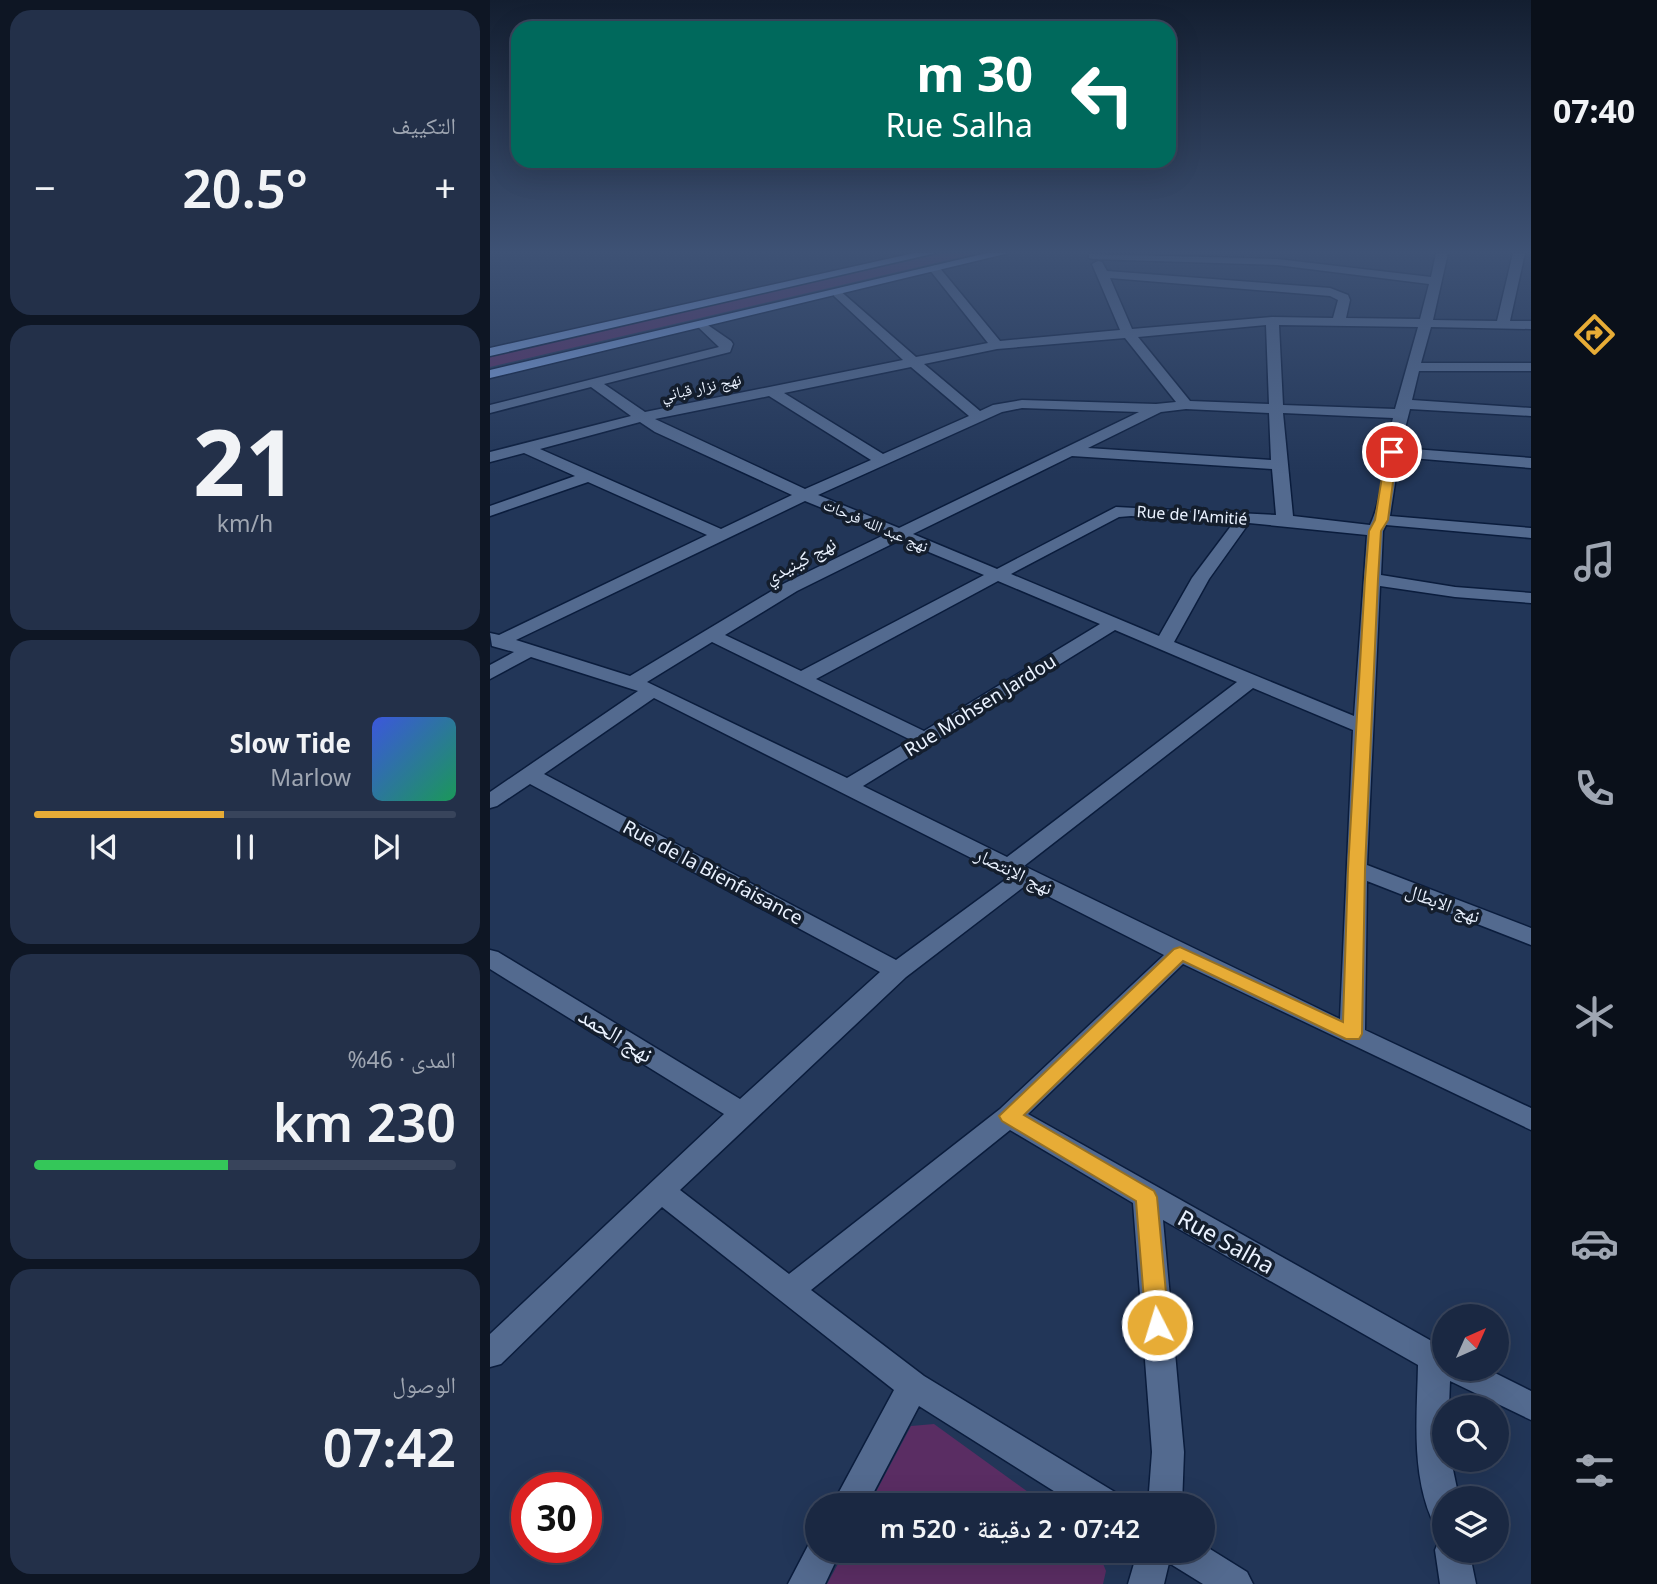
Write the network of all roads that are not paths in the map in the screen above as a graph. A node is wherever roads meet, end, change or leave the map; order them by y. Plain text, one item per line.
1 (602, 327) edge
2 (694, 327) edge
3 (704, 327) edge
4 (875, 327) edge
5 (982, 327) edge
6 (1125, 327) edge
7 (1194, 327) edge
8 (1272, 327) edge
9 (1423, 327) edge
10 (1127, 332) junction
11 (997, 345) junction
12 (490, 352) edge
13 (911, 360) junction
14 (1415, 367) junction
15 (1531, 367) edge
16 (490, 374) edge
17 (595, 384) junction
18 (770, 390) junction
19 (1186, 405) junction
20 (1158, 408) junction
21 (1277, 408) junction
22 (490, 409) edge
23 (1402, 409) junction
24 (1526, 412) edge
25 (978, 416) junction
26 (643, 417) junction
27 (1531, 429) edge
28 (526, 449) junction
29 (1070, 451) junction
30 (1392, 452) junction
31 (490, 457) edge
32 (883, 460) junction
33 (1531, 463) edge
34 (1277, 465) junction
35 (587, 477) junction
36 (805, 495) junction
37 (490, 511) edge
38 (1244, 519) junction
39 (1285, 520) junction
40 (1378, 526) junction
41 (1531, 533) edge
42 (720, 535) junction
43 (896, 535) junction
44 (994, 575) junction
45 (1371, 579) junction
46 (1531, 598) edge
47 (1114, 623) junction
48 (711, 635) junction
49 (494, 640) edge
50 (1164, 645) junction
51 (530, 650) junction
52 (490, 673) edge
53 (803, 678) junction
54 (1250, 681) junction
55 (642, 687) junction
56 (1363, 727) junction
57 (925, 739) junction
58 (529, 775) junction
59 (846, 788) junction
60 (490, 802) edge
61 (1356, 869) junction
62 (1015, 872) junction
63 (1531, 937) edge
64 (1180, 953) junction
65 (493, 964) edge
66 (897, 971) junction
67 (1352, 1034) junction
68 (742, 1113) junction
69 (1009, 1116) junction
70 (1531, 1120) edge
71 (662, 1192) junction
72 (1147, 1197) junction
73 (789, 1291) junction
74 (492, 1348) edge
75 (1432, 1358) edge
76 (1441, 1381) edge
77 (1479, 1381) edge
78 (913, 1386) junction
79 (1531, 1406) edge
80 (1439, 1486) edge
81 (855, 1493) edge
82 (1087, 1493) edge
83 (1166, 1493) edge
84 (817, 1563) edge
85 (1152, 1563) edge
86 (1201, 1563) edge
87 (1454, 1563) edge
88 (806, 1584) edge
89 (1146, 1584) edge
90 (1235, 1584) edge
91 (1458, 1584) edge

1 - 12 highway
2 - 16 highway
3 - 17 street
4 - 13 street
5 - 11 street
6 - 10 street
7 - 10 street, نهج نزار قباني
8 - 21 street
9 - 14 street
10 - 11 street, نهج نزار قباني
10 - 19 street
11 - 13 street, نهج نزار قباني
13 - 18 street, نهج نزار قباني
13 - 25 street
14 - 15 street
14 - 23 street
17 - 22 street
17 - 26 street, نهج عبد الله فرحات
18 - 26 street, نهج نزار قباني
18 - 32 street
19 - 20 street
19 - 21 street
20 - 25 street
20 - 29 street, نهج كينيدي
21 - 23 street
21 - 34 street
23 - 24 street
23 - 30 street
24 - 27 street
25 - 32 street
26 - 28 street, نهج نزار قباني
26 - 36 street, نهج عبد الله فرحات
28 - 31 street, نهج نزار قباني
28 - 35 street
29 - 34 street
29 - 43 street, نهج كينيدي
30 - 33 street
30 - 40 street
32 - 36 street
34 - 39 street
35 - 37 street
35 - 42 street
36 - 42 street
36 - 43 street, نهج عبد الله فرحات
38 - 39 street, Rue de l'Amitié
38 - 44 street, Rue de l'Amitié
38 - 50 street
39 - 40 street, Rue de l'Amitié
40 - 41 street, Rue de l'Amitié
40 - 45 street
42 - 49 street
43 - 44 street, نهج عبد الله فرحات
43 - 48 street, نهج كينيدي
44 - 47 street, نهج عبد الله فرحات
44 - 53 street, Rue de l'Amitié
45 - 46 street
45 - 56 street
47 - 50 street, نهج عبد الله فرحات
47 - 57 street, Rue Mohsen Jardou
48 - 53 street
48 - 55 street, نهج كينيدي
49 - 51 street, نهج الإنتصار
50 - 54 street, نهج عبد الله فرحات
51 - 52 street
51 - 55 street, نهج الإنتصار
53 - 57 street
54 - 56 street, نهج عبد الله فرحات
54 - 62 street
55 - 58 street, نهج كينيدي
55 - 59 street, نهج الإنتصار
56 - 61 street
57 - 59 street, Rue Mohsen Jardou
58 - 60 street, نهج كينيدي
58 - 66 street, Rue de la Bienfaisance
59 - 62 street, نهج الإنتصار
61 - 63 street, نهج الابطال
61 - 67 street
62 - 64 street, نهج الإنتصار
62 - 66 street
64 - 67 street, نهج الإنتصار
64 - 69 street
65 - 68 street, نهج الحمد
66 - 68 street
67 - 70 street, نهج الإنتصار
68 - 71 street
69 - 72 street, Rue Salha
69 - 73 street
71 - 73 street
71 - 74 street
72 - 75 street, Rue Salha
72 - 83 street
73 - 78 street
76 - 80 street
77 - 79 street, Rue Salha
78 - 81 street
78 - 82 street
84 - 88 street
85 - 89 street
86 - 90 street
87 - 91 street

